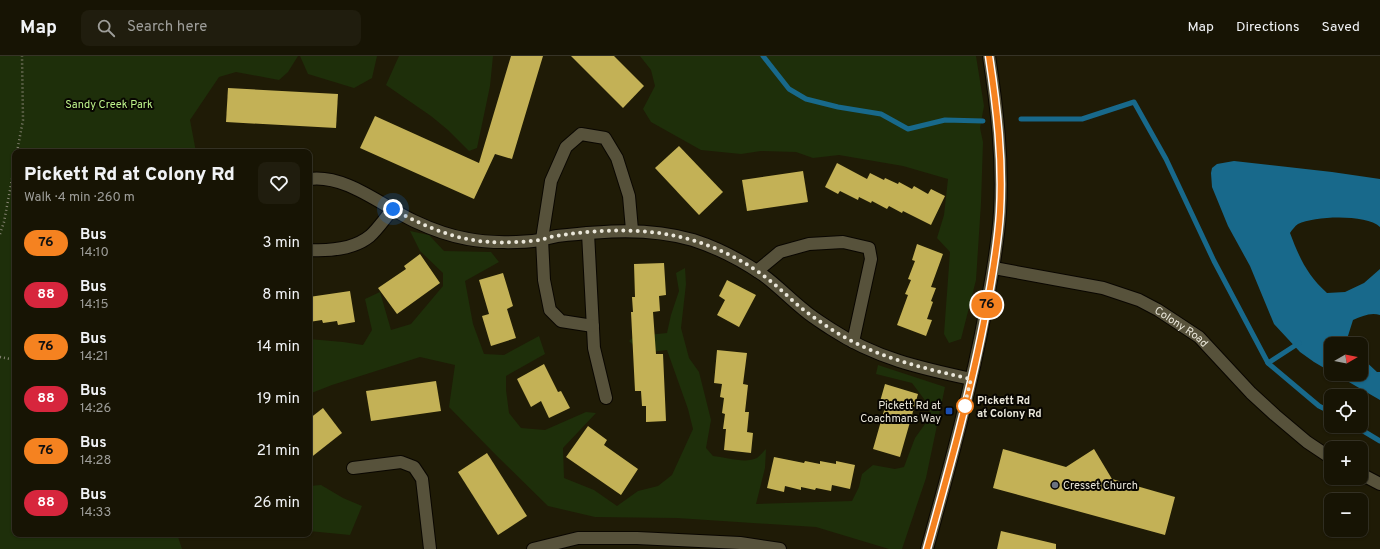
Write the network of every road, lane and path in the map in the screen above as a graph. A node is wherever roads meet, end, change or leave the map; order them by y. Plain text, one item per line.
1 (22, 56) edge
2 (989, 56) edge
3 (18, 149) edge
4 (12, 179) edge
5 (312, 179) edge
6 (393, 209) junction
7 (632, 230) junction
8 (588, 232) junction
9 (0, 234) edge
10 (542, 239) junction
11 (312, 250) edge
12 (994, 268) junction
13 (757, 271) junction
14 (593, 326) junction
15 (853, 342) junction
16 (0, 357) edge
17 (12, 359) edge
18 (971, 379) junction
19 (606, 398) dead end
20 (1324, 453) edge
21 (354, 468) dead end
22 (1368, 478) edge
23 (1380, 484) edge
24 (430, 549) edge
25 (533, 549) edge
26 (780, 549) edge
27 (927, 549) edge

1 - 3 path
2 - 12 street
4 - 9 path
5 - 6 street
6 - 10 street
6 - 11 street
7 - 8 street
7 - 10 street
7 - 13 street
8 - 10 street
8 - 14 street
10 - 14 street
12 - 18 street
12 - 20 street, Colony Road
13 - 15 street
13 - 15 street
14 - 19 street
15 - 18 street
16 - 17 path
18 - 27 street
21 - 24 street
22 - 23 street
25 - 26 street

